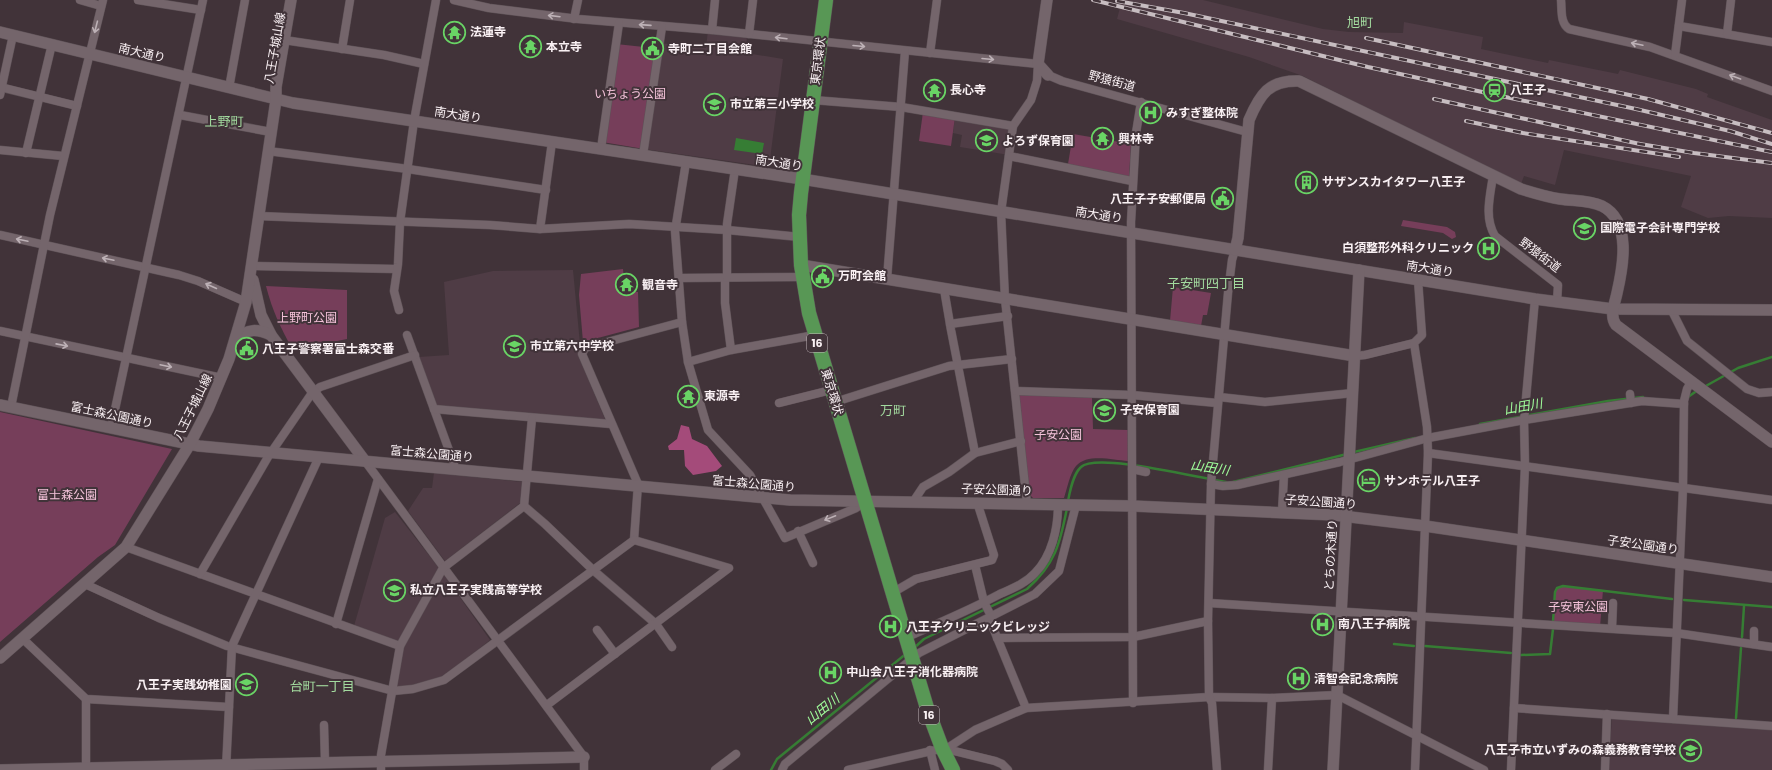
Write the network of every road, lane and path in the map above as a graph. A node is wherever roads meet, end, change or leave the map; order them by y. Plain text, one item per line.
1 (80, 0) edge
2 (138, 0) edge
3 (203, 0) edge
4 (244, 0) edge
5 (291, 0) edge
6 (297, 0) edge
7 (350, 0) edge
8 (436, 0) edge
9 (454, 0) edge
10 (578, 0) edge
11 (715, 0) edge
12 (754, 0) edge
13 (826, 0) edge
14 (937, 0) edge
15 (1561, 0) edge
16 (1682, 0) edge
17 (1731, 0) edge
18 (155, 1) edge
19 (102, 3) edge
20 (1046, 4) edge
21 (201, 10) junction
22 (574, 18) junction
23 (619, 23) junction
24 (662, 26) junction
25 (1680, 26) junction
26 (712, 30) junction
27 (0, 32) edge
28 (749, 34) junction
29 (1726, 34) junction
30 (13, 35) junction
31 (287, 41) junction
32 (1772, 42) edge
33 (820, 43) junction
34 (52, 44) junction
35 (342, 50) junction
36 (905, 51) junction
37 (930, 53) junction
38 (89, 54) junction
39 (1675, 56) junction
40 (424, 64) junction
41 (1038, 64) junction
42 (1048, 75) joint
43 (188, 77) junction
44 (228, 88) junction
45 (1, 90) edge
46 (1772, 91) edge
47 (39, 97) junction
48 (276, 100) junction
49 (813, 100) junction
50 (1141, 102) junction
51 (77, 106) junction
52 (901, 108) junction
53 (180, 115) junction
54 (414, 121) junction
55 (1013, 126) junction
56 (271, 132) junction
57 (1247, 132) junction
58 (552, 142) junction
59 (601, 149) junction
60 (0, 150) edge
61 (268, 151) junction
62 (26, 153) junction
63 (643, 155) junction
64 (63, 156) junction
65 (1009, 156) junction
66 (686, 162) junction
67 (408, 169) junction
68 (735, 169) junction
69 (1493, 176) junction
70 (802, 180) junction
71 (1132, 181) junction
72 (546, 190) junction
73 (894, 194) junction
74 (1001, 212) junction
75 (258, 216) junction
76 (400, 222) junction
77 (675, 226) junction
78 (540, 230) junction
79 (727, 230) junction
80 (1131, 233) junction
81 (0, 235) edge
82 (800, 238) junction
83 (43, 245) junction
84 (1235, 250) junction
85 (251, 266) junction
86 (146, 267) junction
87 (396, 269) junction
88 (1359, 270) junction
89 (802, 271) junction
90 (679, 278) junction
91 (726, 278) junction
92 (887, 279) junction
93 (1418, 280) junction
94 (944, 289) junction
95 (1005, 298) junction
96 (1535, 299) junction
97 (246, 302) junction
98 (1557, 302) junction
99 (1613, 309) junction
100 (1671, 309) junction
101 (398, 310) dead end
102 (1772, 310) edge
103 (261, 314) junction
104 (1008, 316) junction
105 (1132, 319) junction
106 (682, 322) junction
107 (950, 324) junction
108 (0, 331) edge
109 (1224, 334) junction
110 (407, 335) dead end
111 (815, 335) junction
112 (271, 336) junction
113 (24, 337) junction
114 (236, 339) junction
115 (1414, 343) junction
116 (731, 350) junction
117 (415, 355) junction
118 (1355, 356) junction
119 (128, 358) junction
120 (1012, 359) junction
121 (688, 362) junction
122 (958, 365) junction
123 (222, 378) junction
124 (1697, 387) junction
125 (1016, 391) junction
126 (1772, 392) edge
127 (312, 393) junction
128 (1353, 393) junction
129 (1132, 395) junction
130 (833, 396) junction
131 (1218, 400) junction
132 (1684, 400) junction
133 (779, 402) dead end
134 (5, 406) edge
135 (434, 409) junction
136 (1524, 417) junction
137 (532, 418) junction
138 (611, 424) junction
139 (111, 428) junction
140 (1428, 435) junction
141 (1021, 441) junction
142 (1772, 442) edge
143 (190, 444) junction
144 (271, 452) junction
145 (975, 453) junction
146 (1428, 453) junction
147 (1349, 456) junction
148 (319, 457) junction
149 (365, 461) junction
150 (1132, 466) junction
151 (1525, 466) junction
152 (454, 469) junction
153 (1146, 472) dead end
154 (1284, 475) junction
155 (527, 476) junction
156 (378, 479) junction
157 (1211, 480) junction
158 (638, 486) junction
159 (1683, 488) junction
160 (763, 498) junction
161 (1772, 500) edge
162 (865, 502) junction
163 (913, 502) junction
164 (976, 502) junction
165 (1027, 504) junction
166 (1068, 505) junction
167 (524, 506) junction
168 (1133, 506) junction
169 (1211, 508) junction
170 (1282, 512) junction
171 (1346, 516) junction
172 (1425, 526) junction
173 (798, 531) junction
174 (634, 540) junction
175 (1522, 540) junction
176 (126, 547) junction
177 (813, 564) dead end
178 (1679, 564) junction
179 (975, 566) junction
180 (443, 568) junction
181 (593, 570) junction
182 (200, 574) junction
183 (1772, 577) edge
184 (85, 584) junction
185 (892, 593) junction
186 (256, 594) junction
187 (985, 603) junction
188 (1209, 603) junction
189 (1613, 603) dead end
190 (1341, 611) junction
191 (990, 616) junction
192 (1421, 616) junction
193 (1208, 621) junction
194 (1517, 621) junction
195 (336, 624) junction
196 (656, 624) junction
197 (1612, 628) junction
198 (596, 630) dead end
199 (1754, 631) dead end
200 (1676, 633) junction
201 (1133, 637) junction
202 (22, 638) junction
203 (997, 638) junction
204 (497, 640) junction
205 (1754, 644) junction
206 (232, 646) junction
207 (400, 646) junction
208 (672, 647) dead end
209 (1772, 647) edge
210 (909, 649) junction
211 (615, 654) junction
212 (0, 658) edge
213 (393, 691) junction
214 (1337, 696) junction
215 (1209, 697) junction
216 (1272, 698) junction
217 (86, 699) junction
218 (1133, 703) junction
219 (547, 705) junction
220 (229, 707) junction
221 (1026, 708) junction
222 (1514, 708) junction
223 (1607, 714) junction
224 (1672, 719) junction
225 (324, 725) dead end
226 (1772, 726) edge
227 (1416, 736) junction
228 (936, 749) junction
229 (736, 754) dead end
230 (584, 757) junction
231 (325, 762) junction
232 (381, 765) edge
233 (226, 767) edge
234 (86, 769) edge
235 (0, 770) edge
236 (584, 770) edge
237 (715, 770) edge
238 (782, 770) edge
239 (848, 770) edge
240 (935, 770) edge
241 (953, 770) edge
242 (1008, 770) edge
243 (1217, 770) edge
244 (1268, 770) edge
245 (1333, 770) edge
246 (1415, 770) edge
247 (1484, 770) edge
248 (1511, 770) edge
249 (1605, 770) edge

1 - 19 street
2 - 18 street
3 - 21 street
4 - 44 street
5 - 31 street, 八王子城山線
6 - 31 street, 八王子城山線
7 - 35 street
8 - 40 street
22 -> 9 street
10 - 22 street
11 - 26 street
12 - 28 street
13 - 33 highway, 東京環状 / 16
14 - 37 street
39 -> 15 street
16 - 25 street
17 - 29 street
18 - 21 street
19 -> 38 street
20 - 41 street
21 - 43 street
22 - 23 street
24 -> 23 street
23 - 59 street
24 - 26 street
24 - 63 street
25 - 29 street
25 - 39 street
26 - 28 street
27 - 30 street, 南大通り
33 -> 28 street
29 - 32 street
30 - 34 street, 南大通り
30 - 45 street
31 - 35 street
31 - 48 street, 八王子城山線
33 -> 36 street
33 - 49 highway, 東京環状 / 16
34 - 38 street, 南大通り
34 - 47 street
35 - 40 street
36 - 37 street
36 - 52 street
37 -> 41 street
38 - 43 street, 南大通り
38 - 51 street
46 -> 39 street
40 - 54 street
41 - 42 street, 野猿街道
41 - 55 street
42 - 50 street, 野猿街道
43 - 44 street, 南大通り
43 - 53 street
44 - 48 street, 南大通り
45 - 47 street
47 - 51 street
47 - 62 street
48 - 54 street, 南大通り
48 - 56 street, 八王子城山線
49 - 52 street
49 - 70 highway, 東京環状 / 16
50 - 57 street, 野猿街道
50 - 71 street
51 - 64 street
52 - 55 street
52 - 73 street
53 - 56 street
53 - 86 street
54 - 58 street, 南大通り
54 - 67 street
55 - 65 street
56 - 61 street, 八王子城山線
57 - 69 street
57 - 84 street
58 - 59 street, 南大通り
58 - 72 street
59 - 63 street, 南大通り
60 - 62 street
61 - 67 street
61 - 75 street, 八王子城山線
62 - 64 street
63 - 66 street, 南大通り
64 - 83 street
65 - 71 street
65 - 74 street
66 - 68 street, 南大通り
66 - 77 street
67 - 72 street
67 - 76 street
68 - 70 street, 南大通り
68 - 79 street
69 - 98 street, 野猿街道
69 - 99 street
70 - 73 street, 南大通り
70 - 82 highway, 東京環状 / 16
71 - 80 street
72 - 78 street
73 - 74 street, 南大通り
73 - 92 street
74 - 80 street, 南大通り
74 - 95 street
75 - 76 street
75 - 85 street, 八王子城山線
76 - 78 street
76 - 87 street
77 - 78 street
77 - 79 street
77 - 90 street
79 - 82 street
79 - 91 street
80 - 84 street, 南大通り
80 - 105 street
83 -> 81 street
82 - 89 highway, 東京環状 / 16
86 -> 83 street
83 - 113 street
84 - 88 street, 南大通り
84 - 109 street
85 - 87 street
85 - 97 street, 八王子城山線
85 - 103 street
97 -> 86 street
86 - 119 street
87 - 101 street
88 - 93 street, 南大通り
88 - 118 street, とちの木通り
89 - 91 street
89 - 92 street
89 - 111 highway, 東京環状 / 16
90 - 91 street
90 - 106 street
91 - 116 street
92 - 94 street
93 - 96 street, 南大通り
93 - 115 street
94 - 95 street
94 - 107 street
95 - 104 street
95 - 105 street
96 - 98 street, 南大通り
96 - 136 street
97 - 103 street
97 - 114 street, 八王子城山線
98 - 99 street
99 - 100 street
99 - 124 street
100 - 102 street
100 - 126 street
103 - 112 street
104 - 107 street
104 - 120 street
105 - 109 street
105 - 129 street
106 - 121 street
106 - 138 street
107 - 122 street
108 - 113 street
109 - 118 street
109 - 131 street
110 - 117 street
111 - 116 street
111 - 130 highway, 東京環状 / 16
112 - 114 street
112 - 127 street
113 -> 119 street
113 - 134 street
114 - 123 street, 八王子城山線
115 - 118 street
115 - 140 street
116 - 121 street
117 - 127 street
117 - 135 street
118 - 128 street, とちの木通り
119 -> 123 street
119 - 139 street
120 - 122 street
120 - 125 street
121 - 160 street
122 - 130 street
122 - 145 street
123 - 143 street, 八王子城山線
124 - 132 street
124 - 142 street
125 - 129 street
125 - 141 street
127 - 144 street
127 - 149 street
128 - 131 street
128 - 147 street, とちの木通り
129 - 131 street
129 - 150 street
130 - 133 street
130 - 162 highway, 東京環状 / 16
131 - 157 street
132 - 136 street
132 - 159 street
134 - 139 street, 富士森公園通り
135 - 137 street
135 - 152 street
136 - 140 street
136 - 151 street
137 - 138 street
137 - 155 street
138 - 158 street
139 - 143 street, 富士森公園通り
140 - 146 street
140 - 147 street
141 - 145 street
141 - 165 street
143 - 144 street, 富士森公園通り
143 - 176 street, 八王子城山線
144 - 148 street, 富士森公園通り
144 - 182 street
145 - 163 street
146 - 151 street
146 - 172 street
147 - 154 street
147 - 171 street, とちの木通り
148 - 149 street, 富士森公園通り
148 - 186 street
149 - 152 street, 富士森公園通り
149 - 156 street
150 - 153 street
150 - 168 street
151 - 159 street
151 - 175 street
152 - 155 street, 富士森公園通り
154 - 157 street
154 - 170 street
155 - 158 street, 富士森公園通り
155 - 167 street
156 - 180 street
156 - 195 street
157 - 169 street
158 - 160 street, 富士森公園通り
158 - 174 street
159 - 161 street
159 - 178 street
160 - 162 street, 富士森公園通り
160 - 173 street
162 - 163 street, 子安公園通り
162 -> 173 street
162 - 185 highway, 東京環状 / 16
163 - 164 street, 子安公園通り
164 - 165 street, 子安公園通り
164 - 179 street
165 - 166 street, 子安公園通り
166 - 168 street, 子安公園通り
166 - 187 street
166 - 191 street
167 - 180 street
167 - 181 street
168 - 169 street, 子安公園通り
168 - 201 street
169 - 170 street, 子安公園通り
169 - 188 street
170 - 171 street, 子安公園通り
171 - 172 street, 子安公園通り
171 - 190 street, とちの木通り
172 - 175 street, 子安公園通り
172 - 192 street
173 - 177 street
174 - 181 street
174 - 196 street
175 - 178 street, 子安公園通り
175 - 194 street
176 - 182 street
176 - 184 street, 八王子城山線
178 - 183 street, 子安公園通り
178 - 200 street
179 - 185 street
179 - 187 street
180 - 204 street
180 - 207 street
181 - 196 street
181 - 204 street
182 - 186 street
184 - 202 street, 八王子城山線
184 - 206 street
185 - 210 highway, 東京環状 / 16
186 - 195 street
186 - 206 street
187 - 191 street
187 - 210 street
188 - 190 street
188 - 193 street
189 - 197 street
190 - 192 street
190 - 214 street, とちの木通り
191 - 203 street
191 - 210 street
192 - 194 street
192 - 227 street
193 - 201 street
193 - 215 street
194 - 197 street
194 - 222 street
195 - 207 street
196 - 208 street
196 - 211 street
197 - 200 street
198 - 211 street
199 - 205 street
200 - 205 street
200 - 224 street
201 - 203 street
201 - 218 street
202 - 212 street, 八王子城山線
202 - 217 street
203 - 221 street
204 - 213 street
204 - 219 street
205 - 209 street
206 - 213 street
206 - 220 street
207 - 213 street
210 - 228 highway, 東京環状 / 16
210 - 238 street
211 - 219 street
213 - 232 street
214 - 216 street
214 - 227 street
214 - 245 street, とちの木通り
215 - 216 street
215 - 218 street
215 - 243 street
216 - 244 street
217 - 220 street
217 - 234 street
218 - 221 street
219 - 230 street
220 - 233 street
221 - 228 street
222 - 223 street
222 - 248 street
223 - 224 street
223 - 249 street
224 - 226 street
225 - 231 street
227 - 246 street
227 - 247 street
228 - 239 street
228 - 240 street
228 - 241 highway, 東京環状 / 16
228 - 242 street
229 - 237 street
230 - 232 street
230 - 236 street
231 - 232 street
231 - 233 street
233 - 234 street
234 - 235 street

